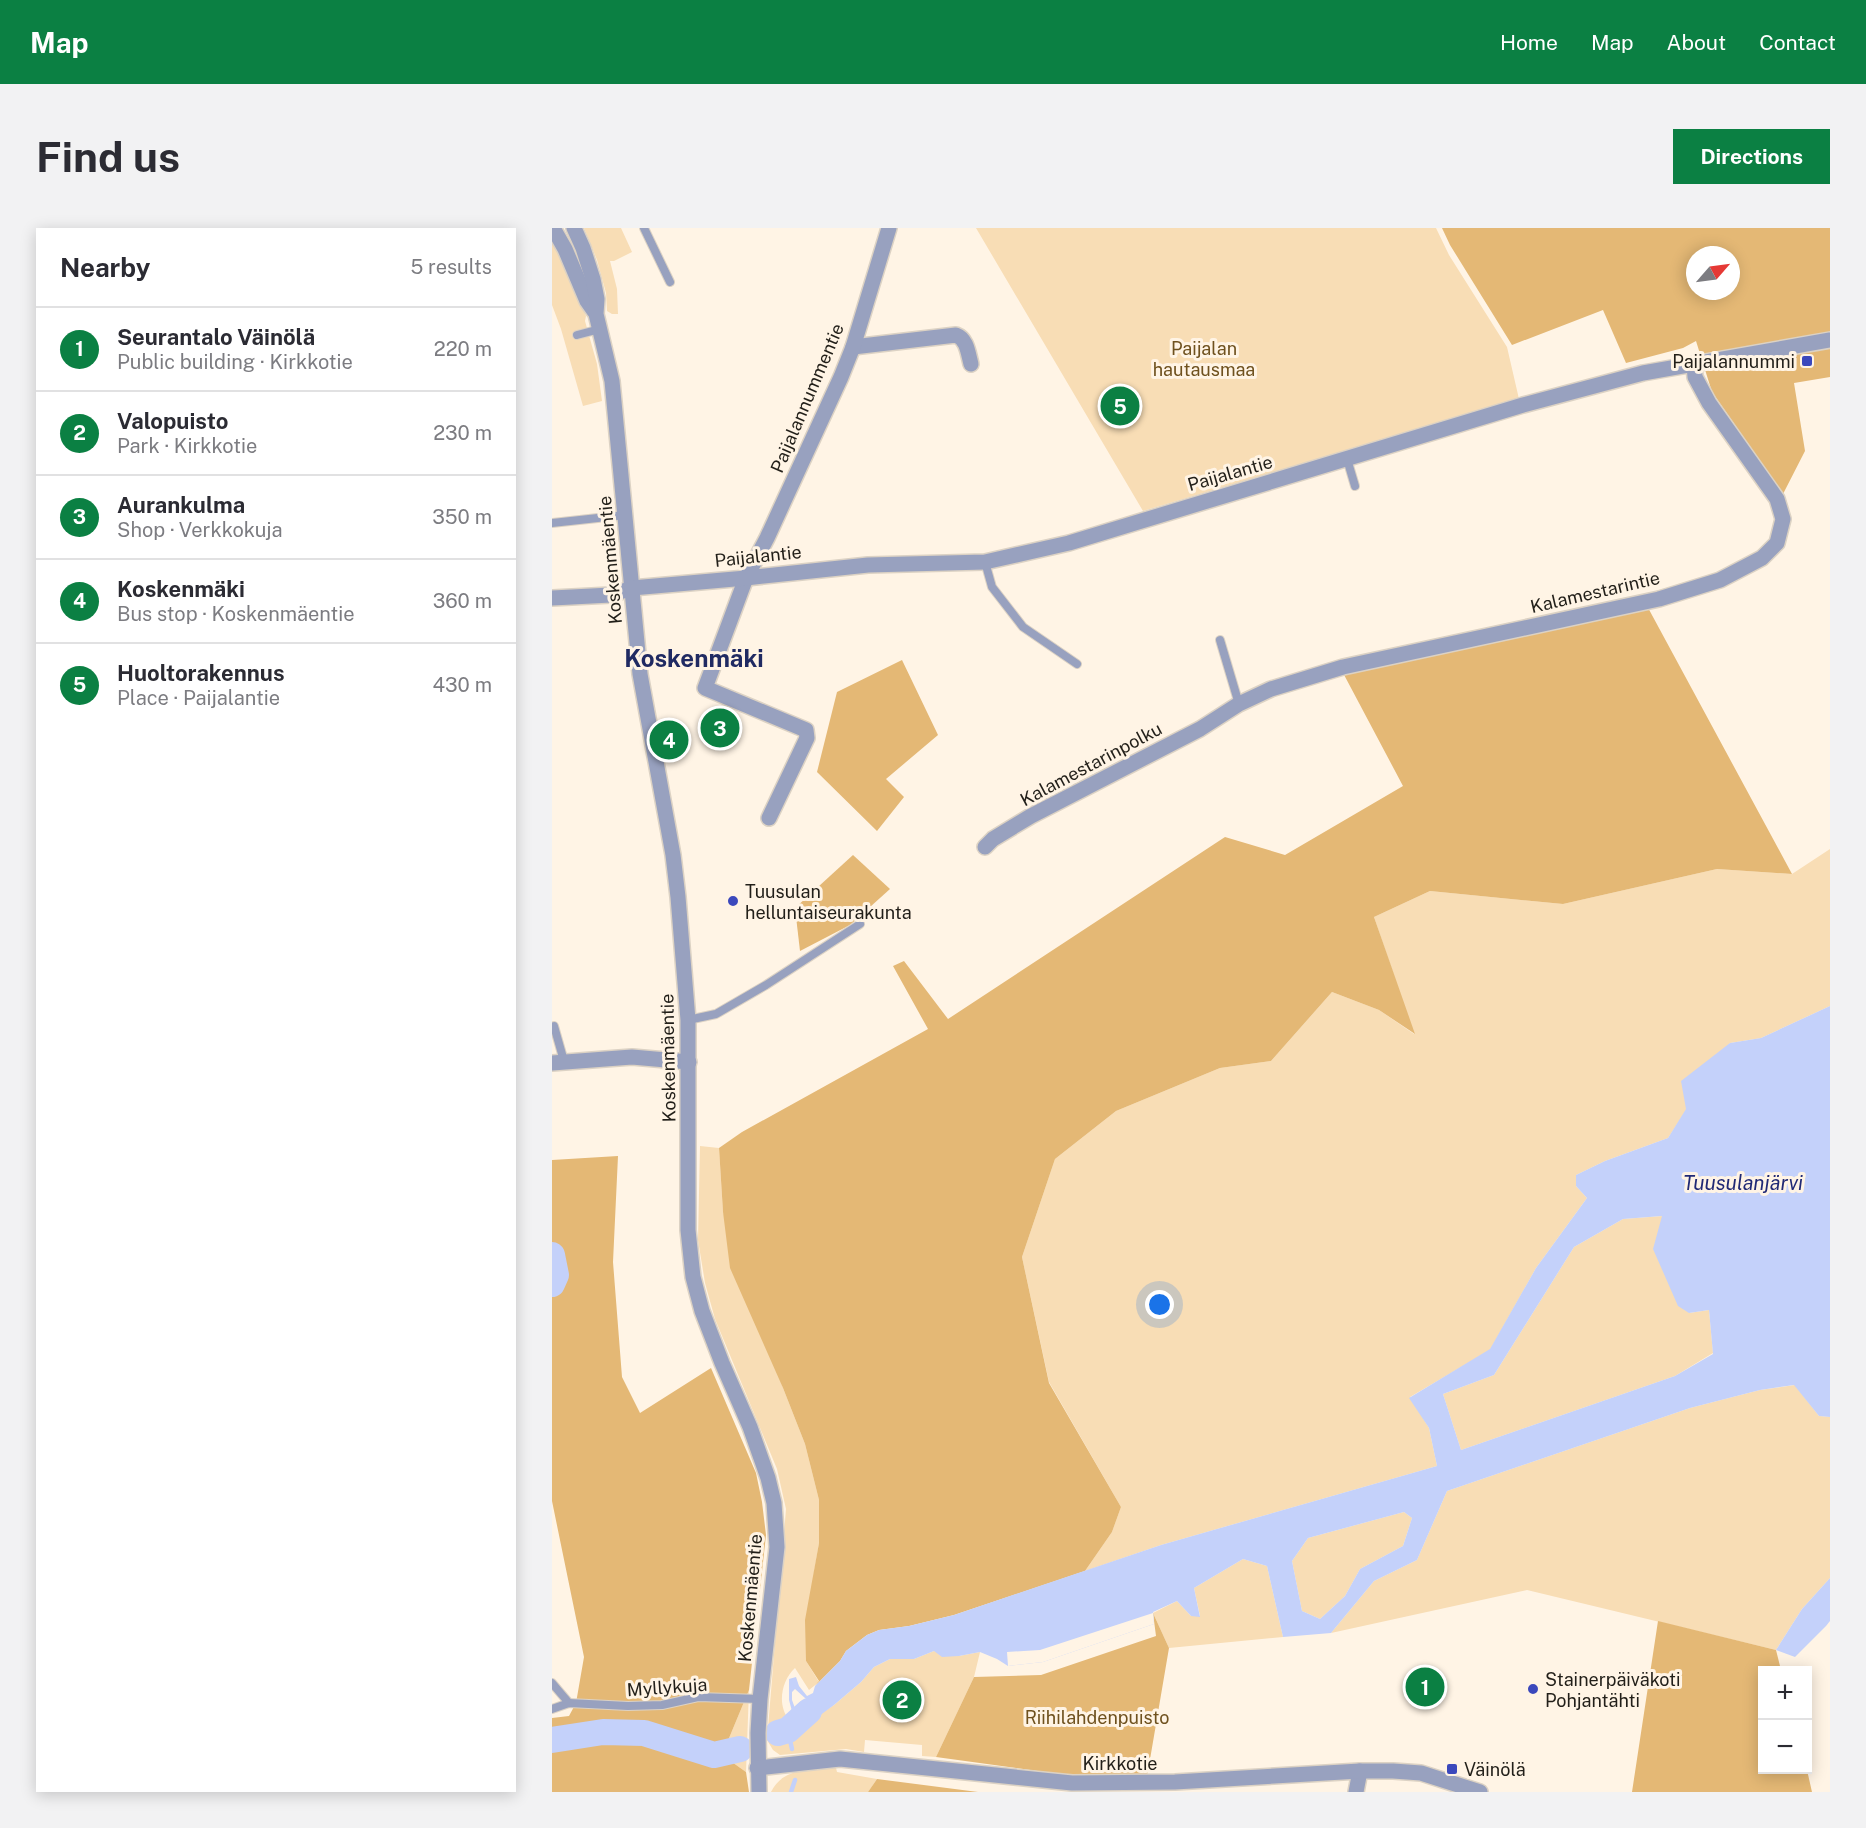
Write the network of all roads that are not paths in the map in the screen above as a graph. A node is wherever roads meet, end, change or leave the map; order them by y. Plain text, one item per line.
1 (553, 228) edge
2 (574, 228) edge
3 (644, 228) edge
4 (889, 228) edge
5 (670, 282) dead end
6 (598, 321) junction
7 (577, 335) dead end
8 (1830, 340) edge
9 (853, 347) junction
10 (971, 364) dead end
11 (1694, 364) junction
12 (1347, 459) junction
13 (1355, 486) dead end
14 (625, 515) junction
15 (552, 523) edge
16 (985, 562) junction
17 (746, 578) junction
18 (632, 588) junction
19 (552, 598) edge
20 (1220, 640) dead end
21 (1077, 664) dead end
22 (1239, 704) junction
23 (1216, 718) joint
24 (769, 818) dead end
25 (985, 847) dead end
26 (860, 924) dead end
27 (688, 1020) junction
28 (554, 1026) dead end
29 (558, 1062) edge
30 (689, 1062) junction
31 (552, 1683) edge
32 (760, 1699) junction
33 (572, 1703) junction
34 (552, 1709) edge
35 (757, 1768) junction
36 (1360, 1771) junction
37 (759, 1792) edge
38 (1356, 1792) edge
39 (1480, 1792) edge

1 - 6 street, Koskenmäentie
2 - 6 street, Koskenmäentie
3 - 5 lane
4 - 9 street, Paijalannummentie
6 - 7 lane
6 - 14 street, Koskenmäentie
8 - 11 street, Paijalantie
9 - 10 street
9 - 17 street, Paijalannummentie
11 - 12 street, Paijalantie
11 - 22 street, Kalamestarintie
12 - 13 lane
12 - 16 street, Paijalantie
14 - 15 lane
14 - 18 street, Koskenmäentie
16 - 17 street, Paijalantie
16 - 21 lane
17 - 18 street, Paijalantie
17 - 24 street, Paijalannummentie
18 - 19 street, Paijalantie
18 - 27 street, Koskenmäentie
20 - 22 lane
22 - 23 street, Kalamestarintie
23 - 25 street, Kalamestarinpolku
26 - 27 lane
27 - 30 street, Koskenmäentie
28 - 29 lane
29 - 30 street
30 - 32 street, Koskenmäentie
31 - 33 lane
32 - 33 lane, Myllykuja
32 - 35 street, Koskenmäentie
33 - 34 lane
35 - 36 street, Kirkkotie
35 - 37 street, Koskenmäentie
36 - 38 street
36 - 39 street, Kirkkotie

